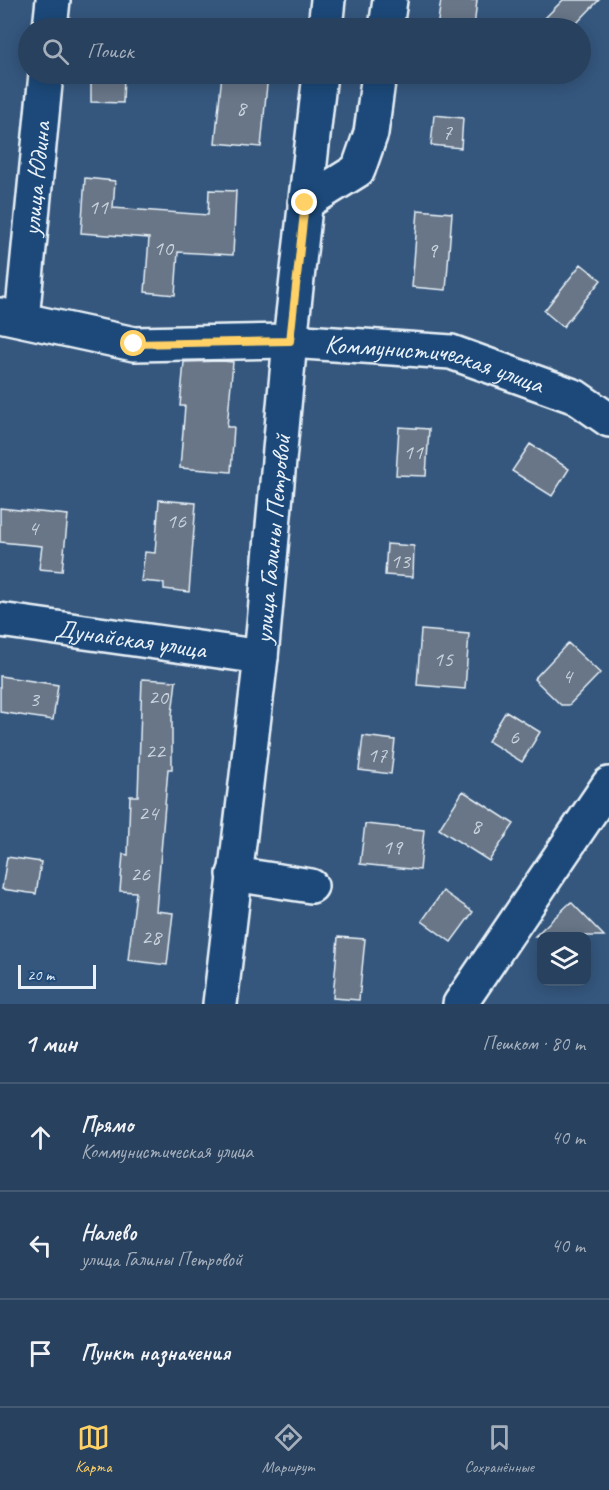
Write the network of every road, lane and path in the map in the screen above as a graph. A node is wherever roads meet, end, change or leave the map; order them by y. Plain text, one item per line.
1 (53, 0) edge
2 (328, 0) edge
3 (390, 0) edge
4 (51, 18) edge
5 (326, 18) edge
6 (387, 18) edge
7 (45, 84) edge
8 (319, 84) edge
9 (378, 84) edge
10 (305, 203) junction
11 (11, 317) edge
12 (290, 341) junction
13 (609, 420) edge
14 (0, 620) edge
15 (261, 657) junction
16 (609, 784) edge
17 (234, 874) junction
18 (310, 886) dead end
19 (220, 1004) edge
20 (460, 1004) edge

1 - 4 street
2 - 5 street
3 - 6 street
7 - 11 street, улица Юдина
8 - 10 street, улица Галины Петровой
9 - 10 street
10 - 12 street, улица Галины Петровой
11 - 12 street, Коммунистическая улица
12 - 13 street, Коммунистическая улица
12 - 15 street, улица Галины Петровой
14 - 15 street, Дунайская улица
15 - 17 street, улица Галины Петровой
16 - 20 street
17 - 18 street
17 - 19 street, улица Галины Петровой

